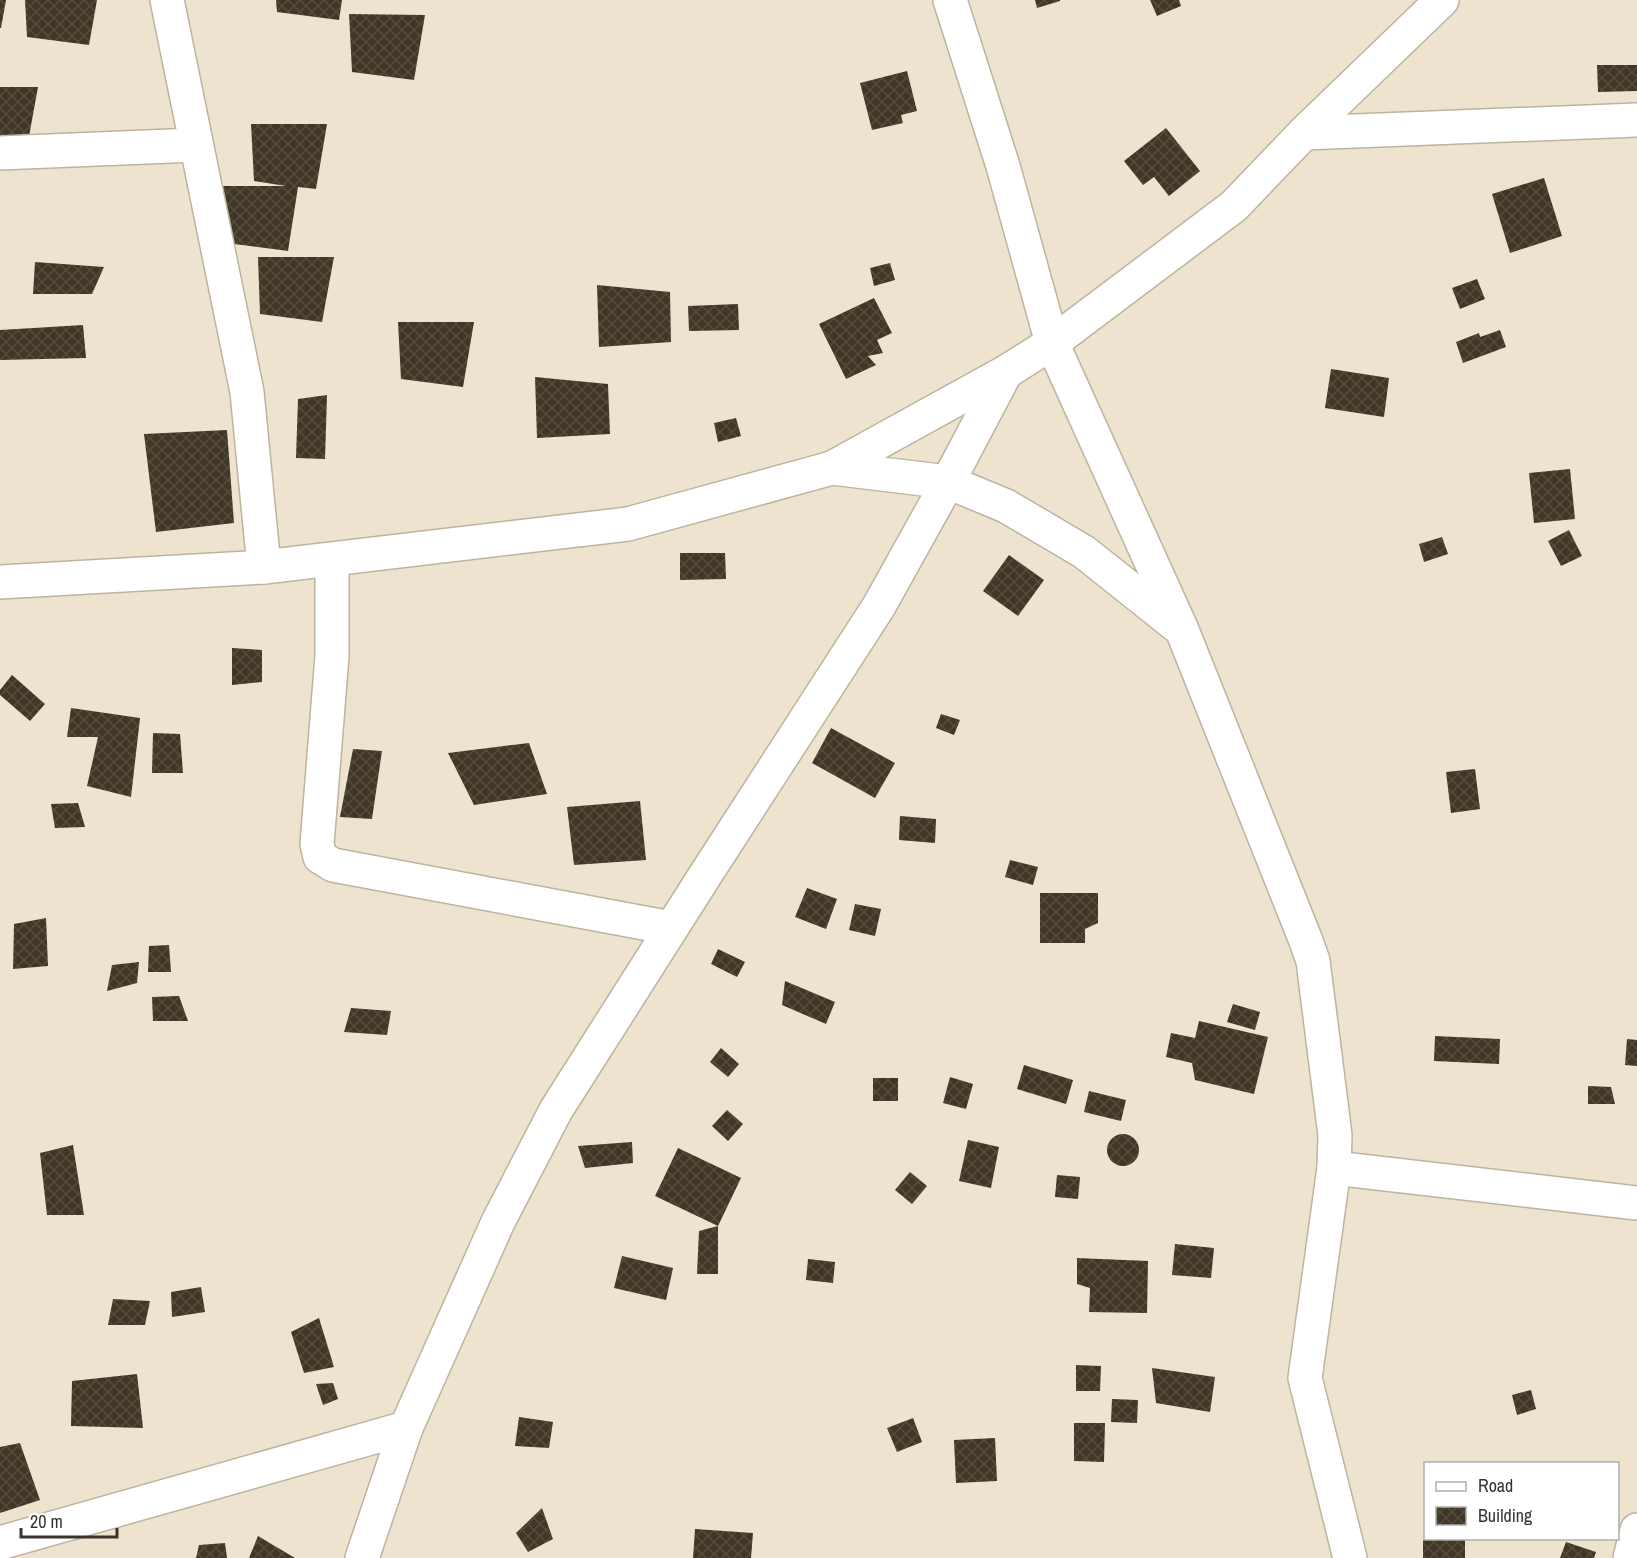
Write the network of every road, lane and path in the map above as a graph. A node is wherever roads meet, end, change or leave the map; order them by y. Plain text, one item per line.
1 (167, 0) edge
2 (950, 0) edge
3 (1442, 0) edge
4 (1637, 120) edge
5 (1304, 133) junction
6 (195, 145) junction
7 (0, 153) edge
8 (1052, 343) junction
9 (1006, 372) junction
10 (832, 468) junction
11 (948, 483) junction
12 (332, 560) junction
13 (264, 567) junction
14 (0, 582) edge
15 (1182, 630) junction
16 (671, 928) junction
17 (1334, 1168) junction
18 (1637, 1203) edge
19 (406, 1428) junction
20 (1637, 1530) edge
21 (0, 1543) edge
22 (362, 1558) edge
23 (1350, 1558) edge
24 (1630, 1558) edge

1 - 6 street
2 - 8 street
3 - 5 street
4 - 5 street
5 - 8 street
6 - 7 street
6 - 13 street
8 - 9 street
8 - 15 street
9 - 10 street
9 - 11 street
10 - 11 street
10 - 12 street
11 - 15 street
11 - 16 street
12 - 13 street
12 - 16 street
13 - 14 street
15 - 17 street
16 - 19 street
17 - 18 street
17 - 23 street
19 - 21 street
19 - 22 street
20 - 24 street

